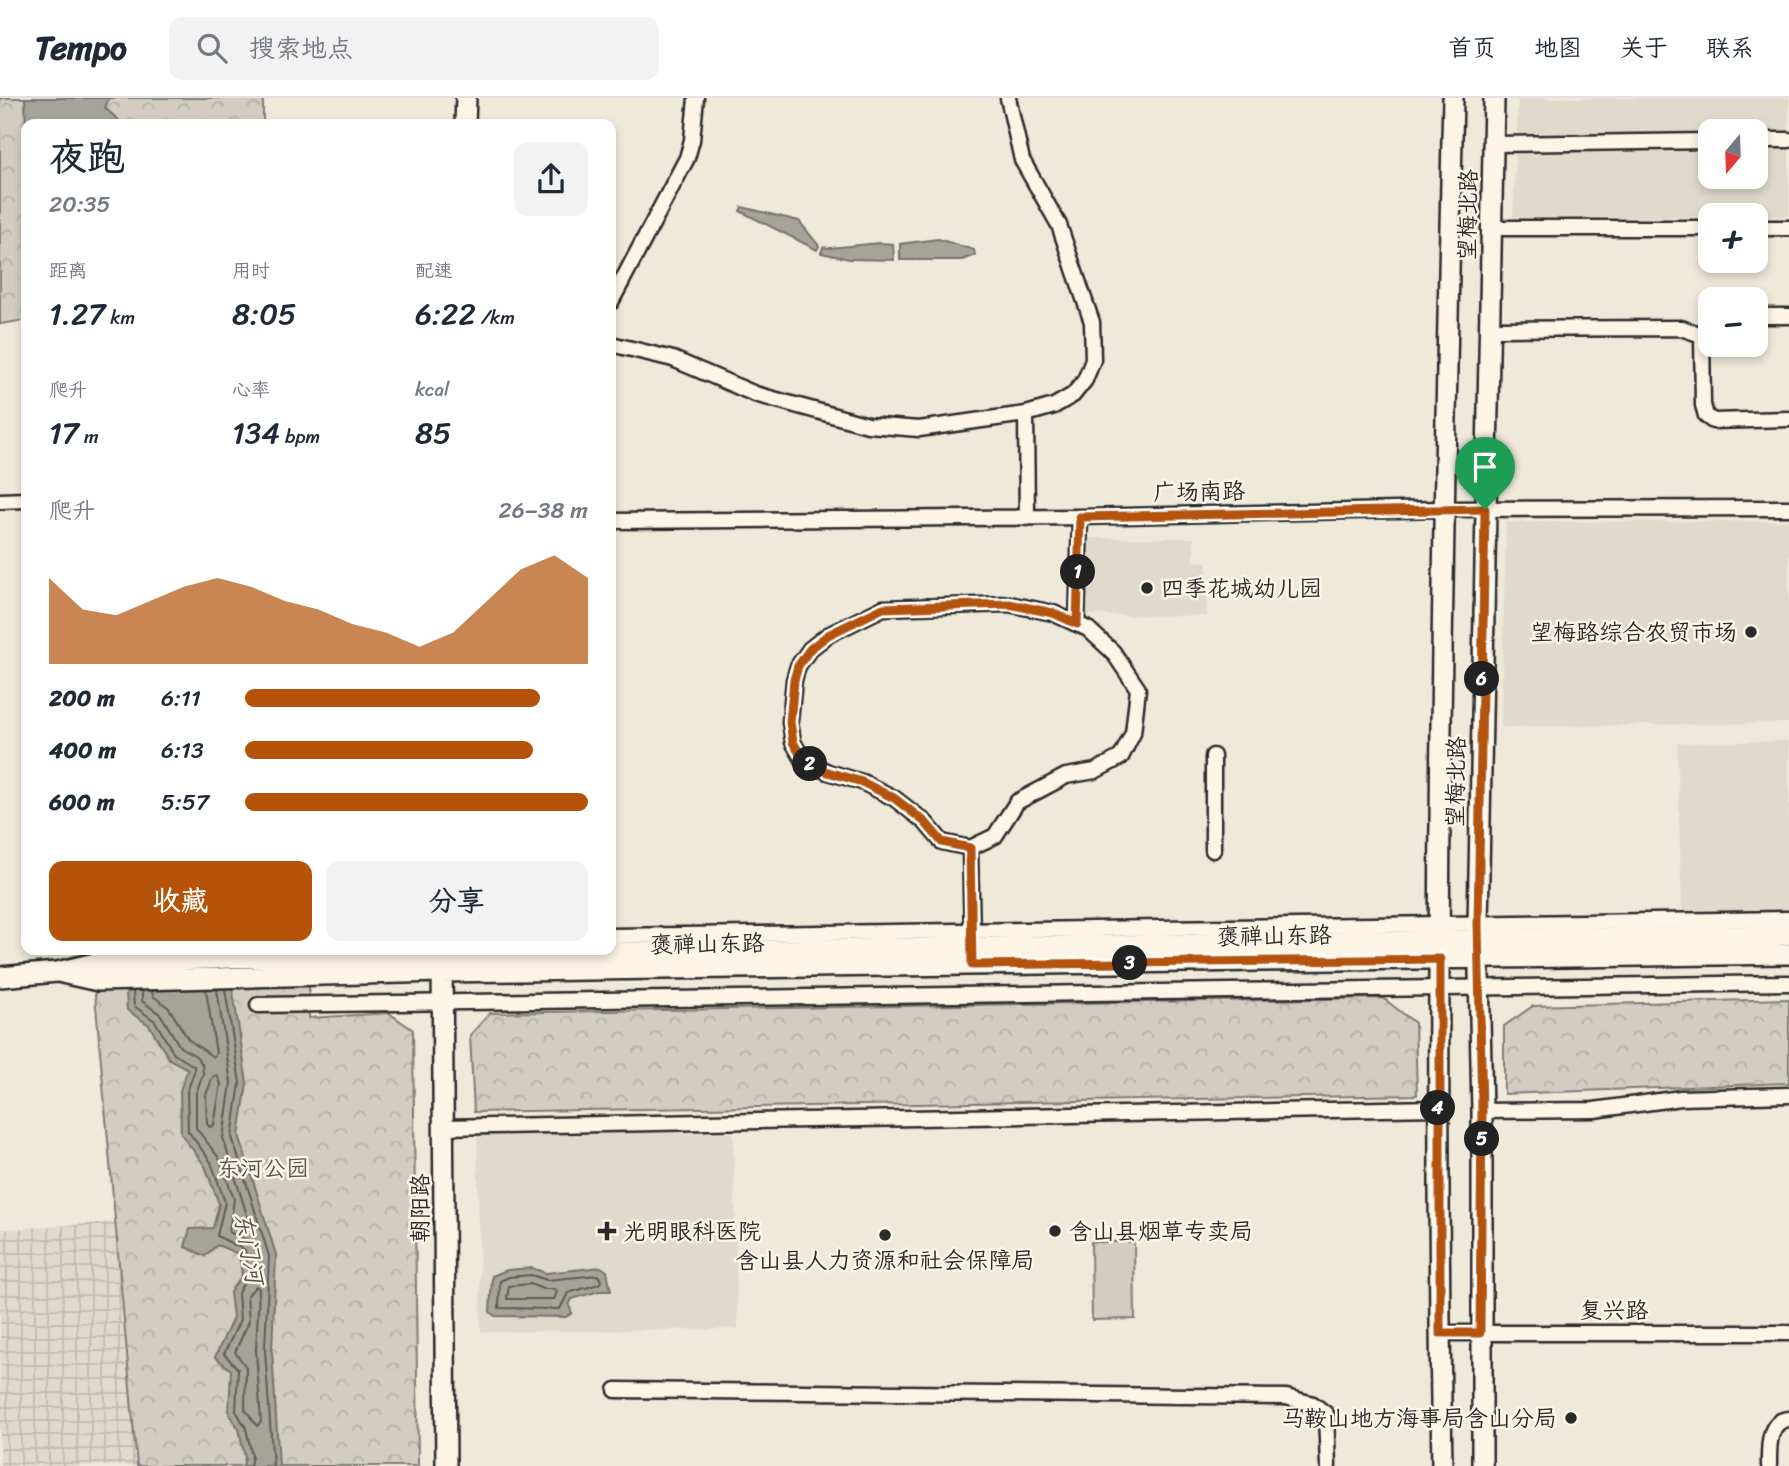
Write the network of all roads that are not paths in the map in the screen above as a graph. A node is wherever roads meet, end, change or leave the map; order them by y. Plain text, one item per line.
1 (466, 98) edge
2 (696, 98) edge
3 (1008, 98) edge
4 (1453, 98) edge
5 (1494, 98) edge
6 (465, 119) edge
7 (1768, 140) edge
8 (1789, 140) edge
9 (1698, 141) edge
10 (1493, 144) junction
11 (1491, 228) junction
12 (1698, 228) edge
13 (1768, 228) edge
14 (1789, 229) edge
15 (616, 293) edge
16 (1768, 316) edge
17 (1789, 316) edge
18 (1491, 329) junction
19 (1698, 330) edge
20 (616, 345) edge
21 (1705, 357) edge
22 (1026, 414) junction
23 (1789, 419) edge
24 (21, 500) edge
25 (0, 501) edge
26 (1789, 508) edge
27 (1443, 509) junction
28 (1485, 509) junction
29 (1080, 517) junction
30 (1027, 518) junction
31 (616, 521) edge
32 (1077, 624) junction
33 (1213, 756) dead end
34 (970, 848) junction
35 (1213, 850) dead end
36 (1789, 919) edge
37 (1789, 935) edge
38 (616, 936) edge
39 (1478, 940) junction
40 (1440, 941) junction
41 (972, 947) junction
42 (1789, 954) edge
43 (442, 959) edge
44 (0, 977) edge
45 (1789, 983) edge
46 (1478, 987) junction
47 (1440, 988) junction
48 (442, 1002) junction
49 (258, 1005) dead end
50 (1789, 1095) edge
51 (1438, 1108) junction
52 (1482, 1111) junction
53 (444, 1127) junction
54 (1440, 1333) junction
55 (1480, 1333) junction
56 (1789, 1334) edge
57 (616, 1390) dead end
58 (1789, 1419) edge
59 (446, 1466) edge
60 (1328, 1466) edge
61 (1442, 1466) edge
62 (1482, 1466) edge
63 (1769, 1466) edge

1 - 6 main road
2 - 15 street
3 - 22 street
4 - 27 main road, 望梅北路
5 - 10 main road, 望梅北路
7 - 8 street
9 - 10 street
10 - 11 main road, 望梅北路
11 - 12 street
11 - 18 main road, 望梅北路
13 - 14 street
16 - 17 street
18 - 19 street
18 - 28 main road, 望梅北路
20 - 22 street
21 - 23 street
22 - 30 street
24 - 25 street
26 - 28 street, 广场南路
27 - 28 street, 广场南路
27 - 29 street, 广场南路
27 - 40 main road, 望梅北路
28 - 39 main road, 望梅北路
29 - 30 street, 广场南路
29 - 32 street
30 - 31 street, 广场南路
32 - 34 street
32 - 34 street
33 - 35 street
34 - 41 street
36 - 39 street
37 - 39 main road, 褒禅山东路
38 - 41 street
39 - 40 main road, 褒禅山东路
39 - 42 main road, 褒禅山东路
39 - 46 main road, 望梅北路
40 - 41 main road, 褒禅山东路
40 - 47 main road, 望梅北路
41 - 43 main road, 褒禅山东路
43 - 44 main road, 褒禅山东路
43 - 48 main road, 朝阳路
45 - 46 street
46 - 47 street
46 - 52 main road, 望梅北路
47 - 48 street
47 - 51 main road, 望梅北路
48 - 49 street
48 - 53 main road, 朝阳路
50 - 52 street
51 - 53 street
51 - 54 main road, 望梅北路
52 - 55 main road, 望梅北路
53 - 59 main road, 朝阳路
54 - 55 street, 复兴路
54 - 61 main road, 望梅北路
55 - 56 street, 复兴路
55 - 62 main road, 望梅北路
57 - 60 street
58 - 63 street

